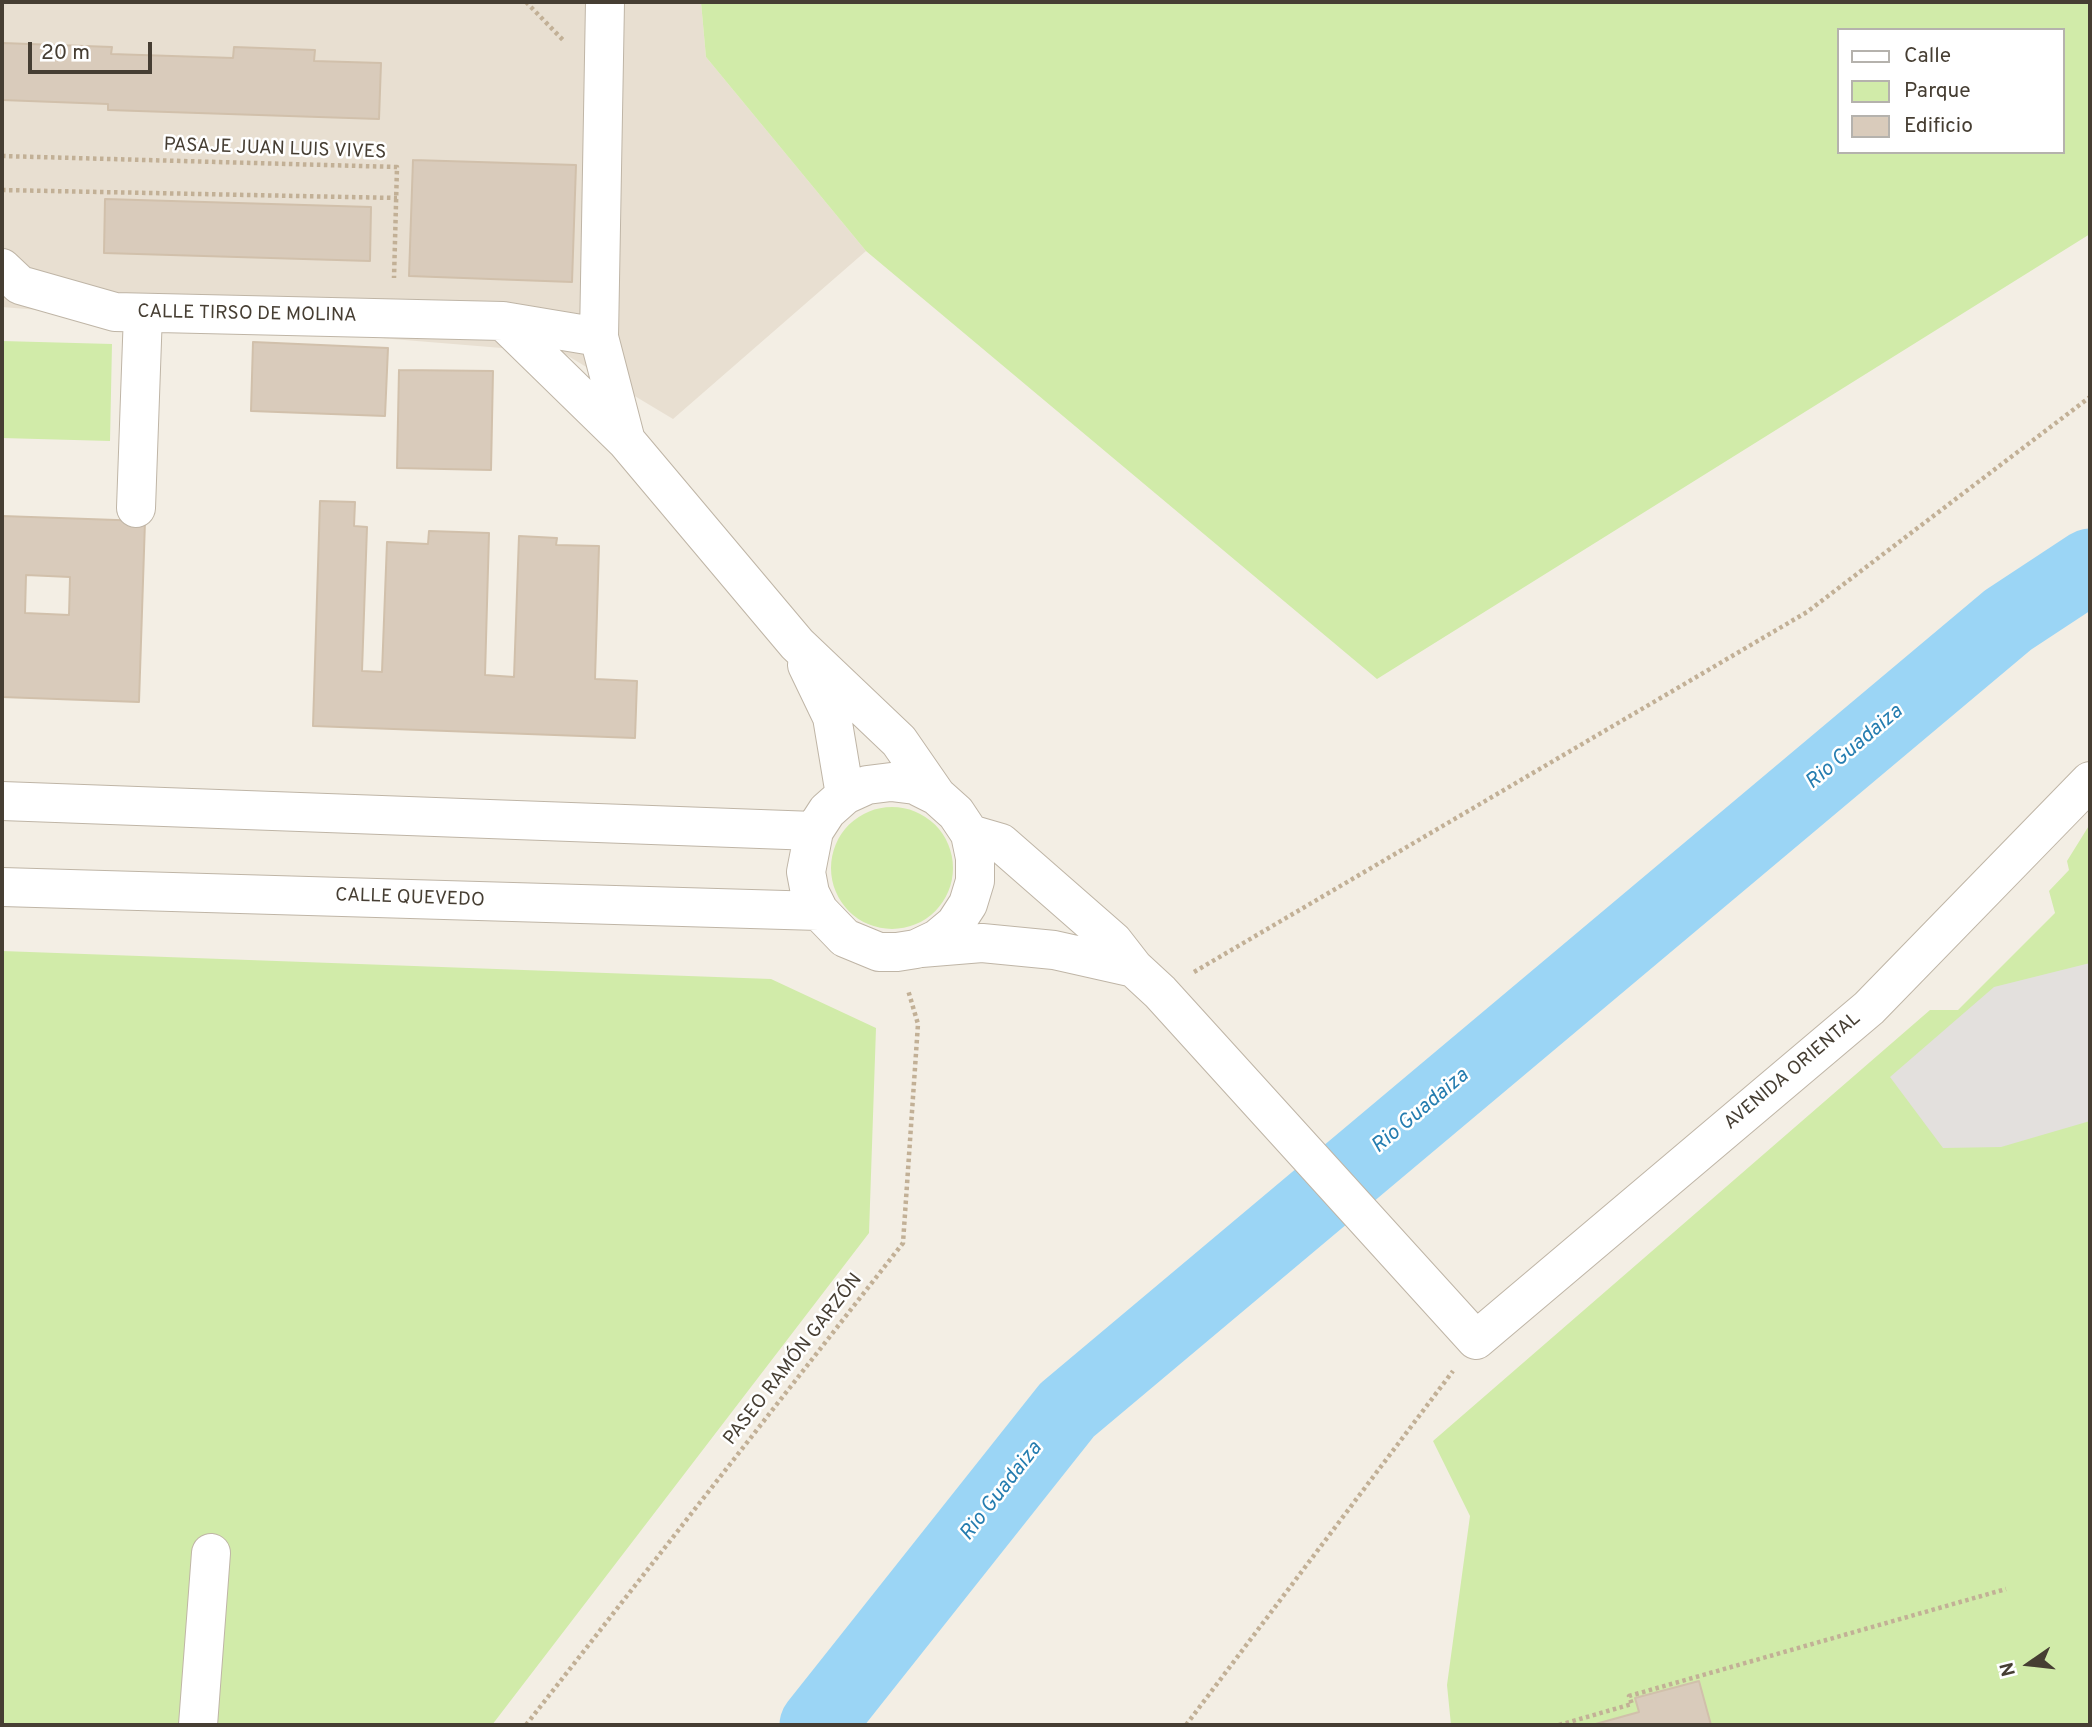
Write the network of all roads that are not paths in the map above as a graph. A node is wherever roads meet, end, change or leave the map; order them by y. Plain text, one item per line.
1 (605, 2) edge
2 (8, 281) edge
3 (143, 313) junction
4 (503, 321) junction
5 (599, 337) junction
6 (626, 442) junction
7 (136, 508) dead end
8 (797, 644) junction
9 (2090, 781) edge
10 (845, 795) junction
11 (937, 796) junction
12 (2, 801) edge
13 (814, 831) junction
14 (970, 834) junction
15 (2, 887) edge
16 (819, 912) junction
17 (906, 951) junction
18 (1147, 980) junction
19 (211, 1553) dead end
20 (198, 1725) edge

1 - 5 street
2 - 3 street, CALLE TIRSO DE MOLINA
3 - 4 street, CALLE TIRSO DE MOLINA
3 - 7 street
4 - 5 street, CALLE TIRSO DE MOLINA
4 - 6 street
5 - 6 street
6 - 8 street
8 - 10 street
8 - 11 street
9 - 18 street, AVENIDA ORIENTAL
10 - 11 street
10 - 13 street
11 - 14 street
12 - 13 street
13 - 16 street
14 - 17 street
14 - 18 street
15 - 16 street, CALLE QUEVEDO
16 - 17 street
17 - 18 street
19 - 20 street

